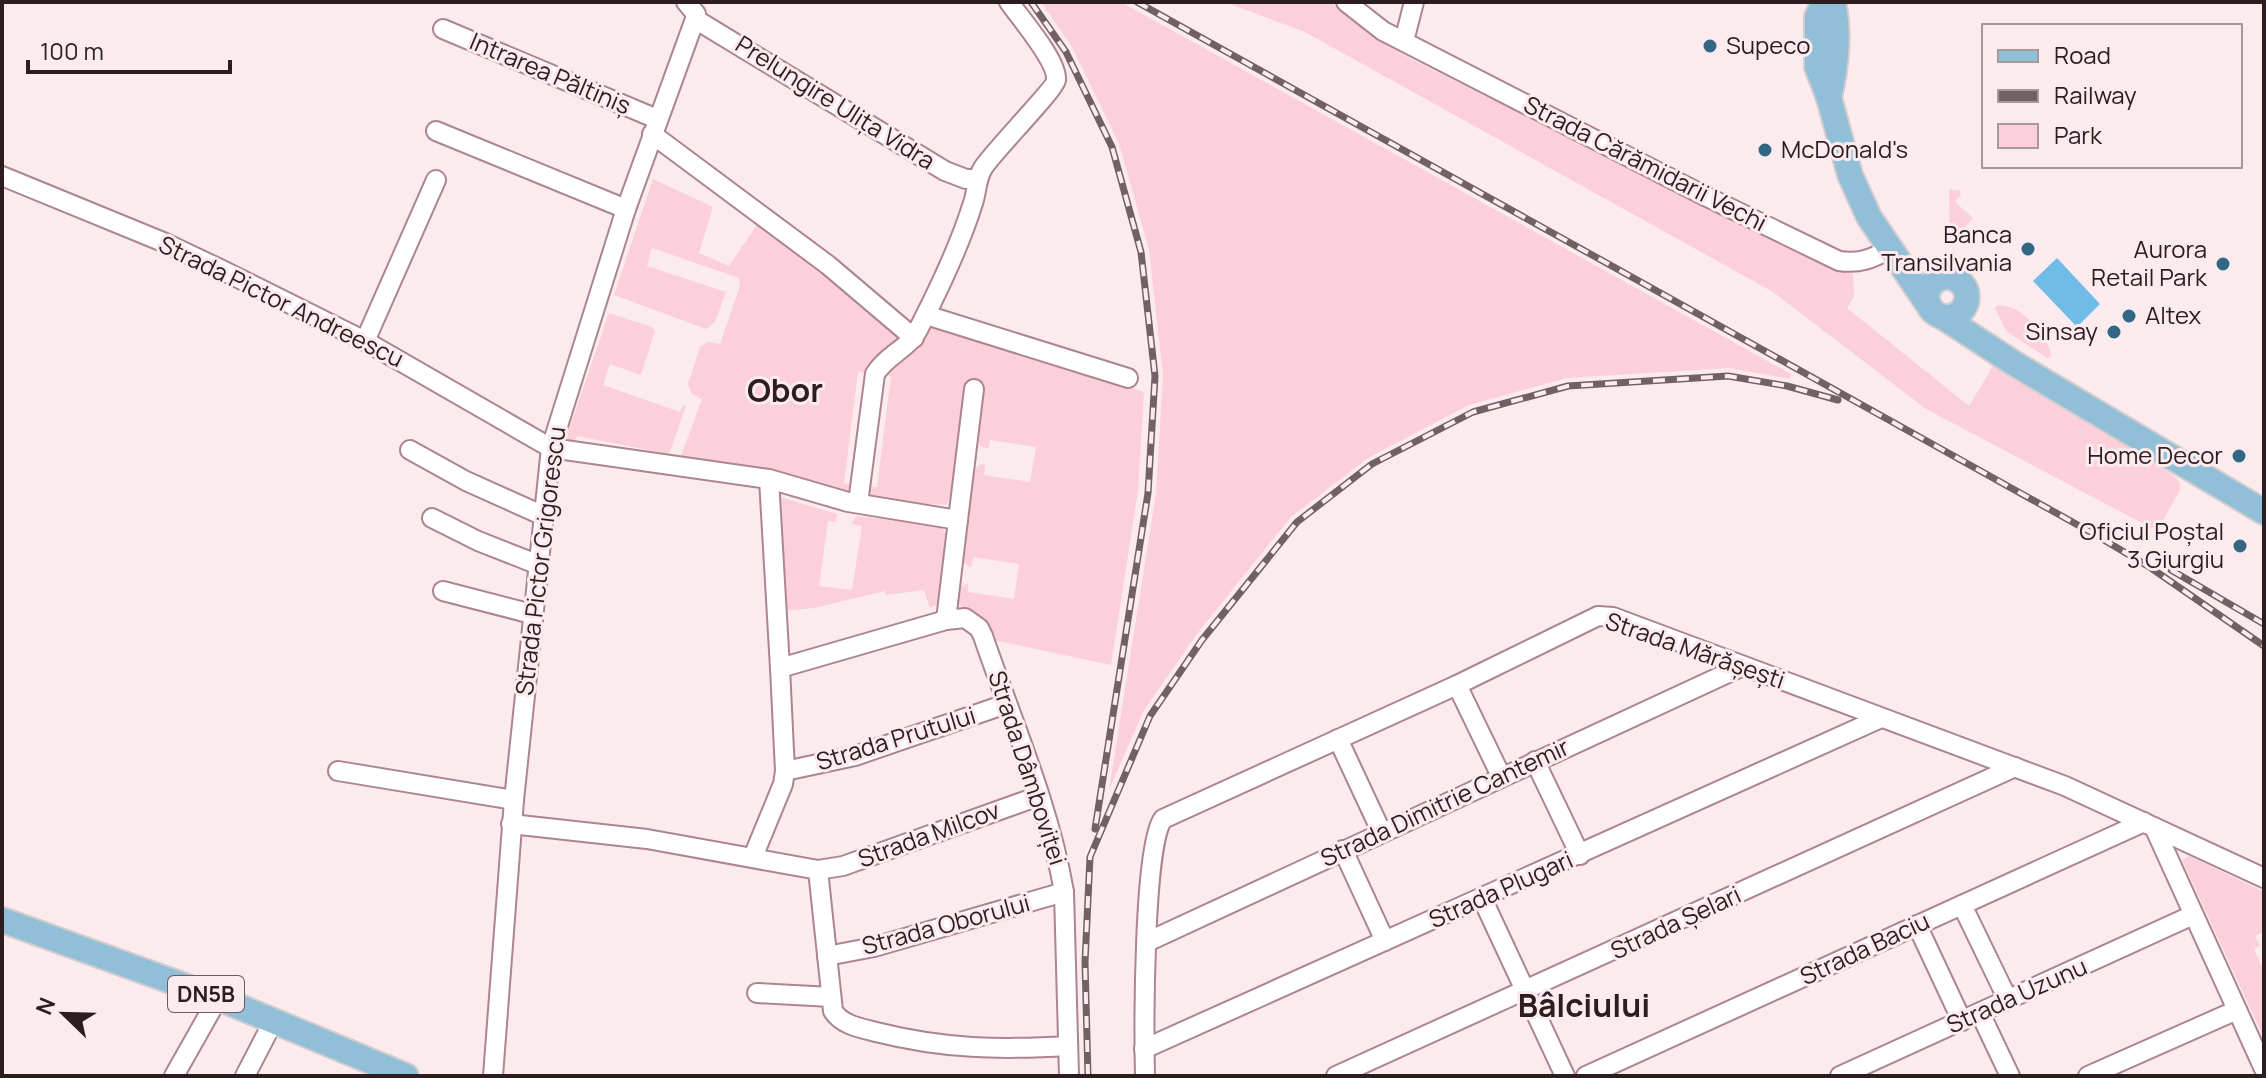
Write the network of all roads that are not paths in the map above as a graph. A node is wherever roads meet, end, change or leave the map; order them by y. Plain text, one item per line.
1 (686, 2) edge
2 (1009, 2) edge
3 (1346, 2) edge
4 (1414, 2) edge
5 (1824, 2) edge
6 (1833, 2) edge
7 (695, 19) junction
8 (443, 29) dead end
9 (1404, 41) junction
10 (1829, 98) junction
11 (655, 126) junction
12 (436, 131) dead end
13 (2, 176) edge
14 (978, 179) junction
15 (436, 180) dead end
16 (626, 209) junction
17 (1889, 249) junction
18 (1945, 277) junction
19 (1967, 297) junction
20 (1935, 310) junction
21 (926, 315) junction
22 (914, 338) junction
23 (365, 341) junction
24 (2001, 356) junction
25 (1128, 378) dead end
26 (974, 389) dead end
27 (551, 448) junction
28 (410, 450) dead end
29 (769, 479) junction
30 (858, 503) junction
31 (2264, 512) edge
32 (544, 516) junction
33 (432, 518) dead end
34 (958, 520) junction
35 (539, 565) junction
36 (443, 591) dead end
37 (532, 614) junction
38 (946, 620) junction
39 (1743, 666) junction
40 (780, 668) junction
41 (1457, 685) junction
42 (1006, 704) junction
43 (1881, 718) junction
44 (1338, 739) junction
45 (1535, 761) junction
46 (2015, 767) junction
47 (338, 771) dead end
48 (785, 771) junction
49 (1501, 776) junction
50 (1039, 796) junction
51 (514, 800) junction
52 (511, 824) junction
53 (2149, 824) junction
54 (1381, 831) junction
55 (1343, 850) junction
56 (1580, 855) junction
57 (753, 857) junction
58 (818, 870) junction
59 (2264, 878) edge
60 (1064, 892) junction
61 (1482, 898) junction
62 (1962, 905) junction
63 (2193, 915) junction
64 (2, 920) edge
65 (1917, 925) junction
66 (1385, 941) junction
67 (1147, 942) junction
68 (827, 956) junction
69 (1526, 991) junction
70 (757, 993) dead end
71 (831, 997) junction
72 (218, 998) junction
73 (2008, 1000) junction
74 (2237, 1010) junction
75 (1980, 1013) junction
76 (274, 1020) junction
77 (1962, 1021) junction
78 (1068, 1046) junction
79 (1144, 1049) junction
80 (2264, 1069) edge
81 (1606, 1072) edge
82 (174, 1076) edge
83 (245, 1076) edge
84 (406, 1076) edge
85 (493, 1076) edge
86 (1069, 1076) edge
87 (1145, 1076) edge
88 (1336, 1076) edge
89 (1565, 1076) edge
90 (1586, 1076) edge
91 (1840, 1076) edge
92 (2010, 1076) edge
93 (2088, 1076) edge

1 - 7 street
2 - 14 street
3 - 9 street, Strada Cărămidarii Vechi
4 - 9 street
5 - 10 main road
6 - 10 main road
7 - 11 street, Strada Pictor Grigorescu
7 - 14 street, Prelungire Ulița Vidra
8 - 11 street, Intrarea Păltiniș
9 - 17 street, Strada Cărămidarii Vechi
10 - 17 main road
11 - 16 street, Strada Pictor Grigorescu
11 - 22 street, Intrarea Păltiniș
12 - 16 street
13 - 23 street, Strada Pictor Andreescu
14 - 21 street
15 - 23 street
16 - 27 street, Strada Pictor Grigorescu
17 - 18 main road
17 - 20 main road
18 - 19 main road
18 - 20 main road
19 - 20 main road
19 - 24 main road
20 - 24 main road
21 - 22 street
21 - 25 street
22 - 30 street
23 - 27 street, Strada Pictor Andreescu
24 - 31 main road
26 - 34 street
27 - 29 street
27 - 32 street, Strada Pictor Grigorescu
28 - 32 street
29 - 30 street
29 - 40 street
30 - 34 street
32 - 35 street, Strada Pictor Grigorescu
33 - 35 street
34 - 38 street
35 - 37 street, Strada Pictor Grigorescu
36 - 37 street
37 - 51 street, Strada Pictor Grigorescu
38 - 40 street
38 - 42 street, Strada Dâmboviței
39 - 41 street, Strada Mărășești
39 - 43 street, Strada Mărășești
39 - 45 street, Strada Dimitrie Cantemir
40 - 48 street
41 - 44 street, Strada Mărășești
41 - 49 street
42 - 48 street, Strada Prutului
42 - 50 street, Strada Dâmboviței
43 - 46 street, Strada Mărășești
43 - 56 street, Strada Plugari
44 - 54 street
44 - 67 street, Strada Mărășești
45 - 49 street, Strada Dimitrie Cantemir
45 - 56 street
46 - 53 street, Strada Mărășești
46 - 69 street, Strada Șelari
47 - 51 street
48 - 57 street
49 - 54 street, Strada Dimitrie Cantemir
50 - 58 street, Strada Milcov
50 - 60 street, Strada Dâmboviței
51 - 52 street, Strada Pictor Grigorescu
52 - 57 street
52 - 85 street, Strada Pictor Grigorescu
53 - 59 street, Strada Mărășești
53 - 62 street, Strada Baciu
53 - 63 street
54 - 55 street, Strada Dimitrie Cantemir
55 - 66 street
55 - 67 street, Strada Dimitrie Cantemir
56 - 61 street, Strada Plugari
57 - 58 street
58 - 68 street
60 - 68 street, Strada Oborului
60 - 78 street, Strada Dâmboviței
61 - 66 street, Strada Plugari
61 - 69 street
62 - 65 street, Strada Baciu
62 - 73 street
63 - 73 street, Strada Uzunu
63 - 74 street
64 - 72 main road, DN5B
65 - 77 street
65 - 81 street, Strada Baciu
66 - 79 street, Strada Plugari
67 - 79 street
68 - 71 street
69 - 88 street, Strada Șelari
69 - 89 street
70 - 71 street
71 - 78 street
72 - 76 main road, DN5B
72 - 82 street
73 - 75 street, Strada Uzunu
74 - 80 street
74 - 93 street
75 - 77 street, Strada Uzunu
75 - 92 street
76 - 83 street
76 - 84 main road, DN5B
77 - 91 street, Strada Uzunu
78 - 86 street, Strada Dâmboviței
79 - 87 street
81 - 90 street, Strada Baciu

